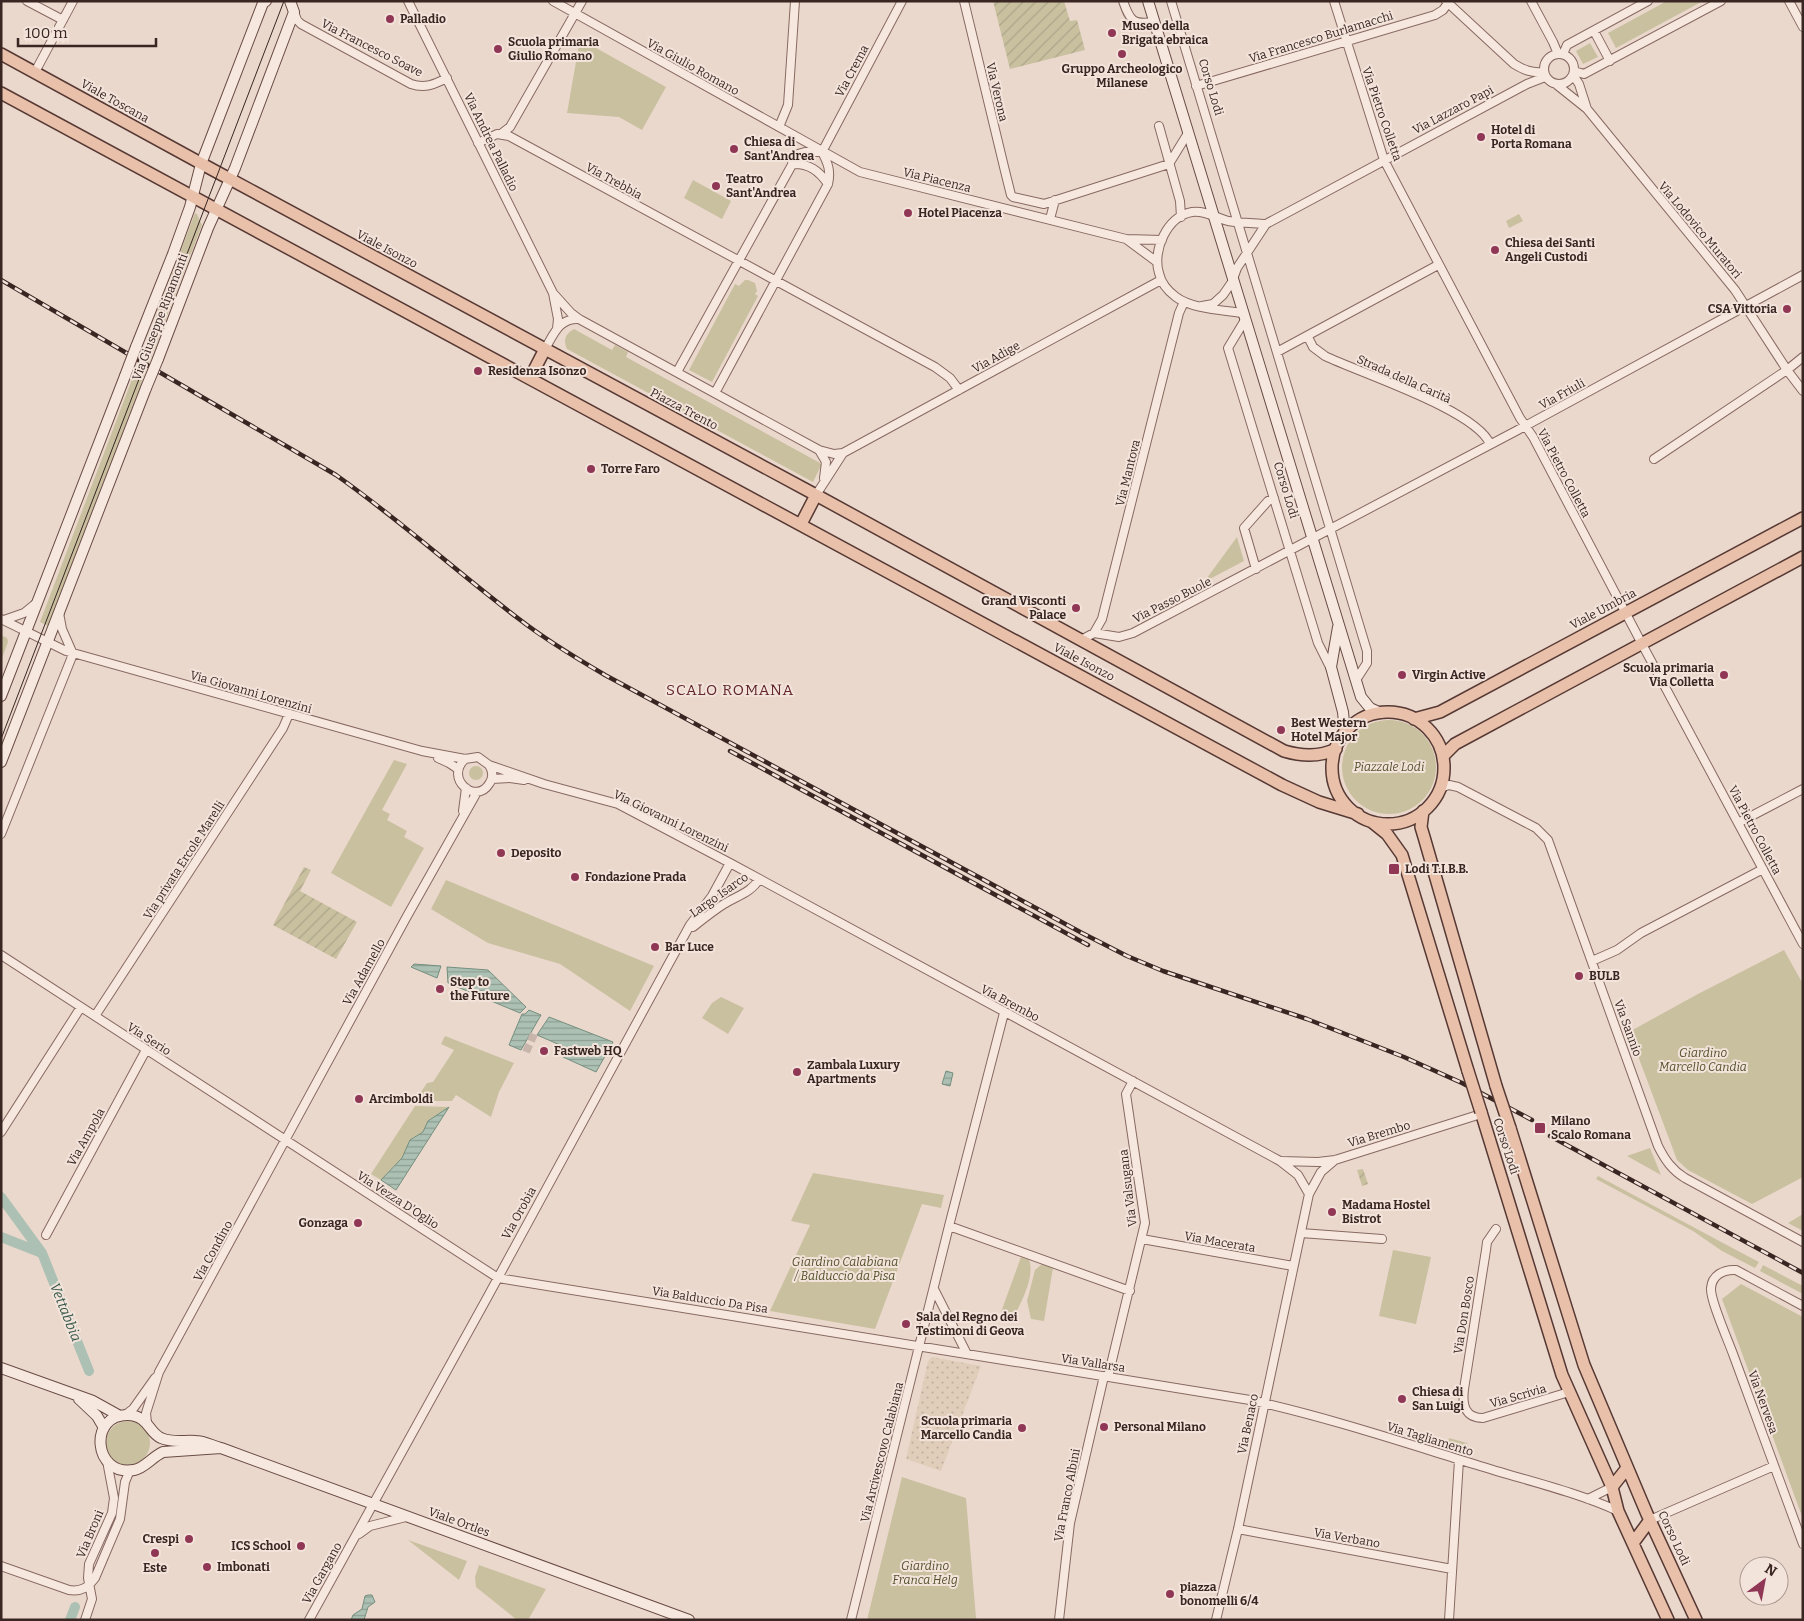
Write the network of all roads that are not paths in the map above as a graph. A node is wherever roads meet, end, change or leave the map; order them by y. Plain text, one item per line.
1 (27, 1) edge
2 (73, 1) edge
3 (290, 1) edge
4 (408, 1) edge
5 (553, 1) edge
6 (582, 1) edge
7 (795, 1) edge
8 (902, 1) edge
9 (964, 1) edge
10 (1123, 1) edge
11 (1148, 1) edge
12 (1170, 1) edge
13 (1334, 1) edge
14 (1531, 1) edge
15 (1648, 1) edge
16 (1721, 1) edge
17 (1789, 1) edge
18 (263, 2) edge
19 (1447, 2) edge
20 (294, 12) junction
21 (575, 13) junction
22 (63, 20) junction
23 (1154, 22) junction
24 (1803, 27) edge
25 (1594, 31) junction
26 (1346, 42) junction
27 (1, 54) edge
28 (1560, 54) junction
29 (1610, 61) junction
30 (35, 72) junction
31 (1574, 73) junction
32 (1544, 74) junction
33 (447, 78) junction
34 (1557, 85) junction
35 (1196, 86) junction
36 (1, 93) edge
37 (1588, 109) junction
38 (1159, 126) dead end
39 (779, 127) junction
40 (1188, 133) junction
41 (501, 134) junction
42 (478, 143) junction
43 (822, 152) junction
44 (1384, 160) junction
45 (202, 164) junction
46 (792, 164) junction
47 (1169, 164) junction
48 (216, 172) joint
49 (230, 180) junction
50 (828, 184) junction
51 (193, 196) junction
52 (1055, 200) junction
53 (217, 209) junction
54 (1213, 216) junction
55 (1180, 217) junction
56 (1050, 219) junction
57 (1238, 222) junction
58 (1266, 224) junction
59 (1126, 239) junction
60 (1162, 240) junction
61 (1247, 253) junction
62 (739, 262) junction
63 (1157, 262) junction
64 (1438, 265) junction
65 (1803, 275) edge
66 (1232, 279) junction
67 (1161, 280) junction
68 (775, 281) junction
69 (553, 293) junction
70 (1184, 302) junction
71 (1202, 306) junction
72 (1745, 306) junction
73 (1244, 316) junction
74 (579, 319) junction
75 (556, 329) junction
76 (1308, 337) junction
77 (546, 349) junction
78 (1277, 352) junction
79 (1803, 357) edge
80 (1787, 370) junction
81 (677, 372) junction
82 (530, 378) junction
83 (959, 390) junction
84 (1803, 391) edge
85 (715, 393) junction
86 (1526, 426) junction
87 (1490, 444) junction
88 (819, 450) junction
89 (842, 454) junction
90 (1654, 459) dead end
91 (824, 482) junction
92 (816, 496) junction
93 (1274, 498) junction
94 (1803, 518) edge
95 (801, 524) junction
96 (1330, 529) junction
97 (1313, 539) junction
98 (1290, 551) junction
99 (1803, 557) edge
100 (1256, 569) junction
101 (36, 602) junction
102 (59, 612) junction
103 (1625, 612) junction
104 (2, 619) edge
105 (1339, 623) junction
106 (26, 632) junction
107 (1094, 633) junction
108 (1081, 640) junction
109 (47, 643) junction
110 (1642, 644) junction
111 (73, 654) junction
112 (1331, 670) junction
113 (1356, 680) junction
114 (1, 696) edge
115 (1381, 713) junction
116 (289, 714) junction
117 (1414, 719) junction
118 (1345, 733) junction
119 (1336, 749) junction
120 (422, 751) junction
121 (1442, 756) junction
122 (465, 759) junction
123 (1, 762) edge
124 (489, 764) junction
125 (458, 769) junction
126 (492, 779) junction
127 (544, 784) junction
128 (466, 788) junction
129 (1440, 788) junction
130 (1803, 789) edge
131 (477, 792) junction
132 (1423, 811) junction
133 (462, 816) junction
134 (1364, 817) junction
135 (1738, 824) junction
136 (1, 834) edge
137 (730, 863) junction
138 (1763, 869) junction
139 (759, 879) junction
140 (717, 886) junction
141 (726, 903) junction
142 (685, 933) junction
143 (1803, 944) edge
144 (1, 955) edge
145 (1592, 961) junction
146 (81, 1007) junction
147 (1004, 1013) junction
148 (95, 1016) junction
149 (146, 1050) junction
150 (1132, 1081) junction
151 (1481, 1113) junction
152 (1, 1132) edge
153 (286, 1140) junction
154 (1335, 1160) junction
155 (1280, 1161) junction
156 (1309, 1194) junction
157 (948, 1226) junction
158 (1496, 1228) dead end
159 (1300, 1233) junction
160 (46, 1235) dead end
161 (1142, 1239) junction
162 (1382, 1239) dead end
163 (1803, 1242) edge
164 (1293, 1266) junction
165 (498, 1278) junction
166 (934, 1289) junction
167 (1130, 1291) junction
168 (1803, 1306) edge
169 (919, 1346) junction
170 (967, 1354) junction
171 (1, 1368) edge
172 (159, 1372) junction
173 (1106, 1377) junction
174 (1569, 1392) junction
175 (72, 1394) junction
176 (1264, 1403) junction
177 (122, 1416) junction
178 (1473, 1417) joint
179 (150, 1427) junction
180 (104, 1428) junction
181 (221, 1448) junction
182 (150, 1460) junction
183 (1459, 1460) junction
184 (107, 1461) junction
185 (1774, 1466) junction
186 (1627, 1468) junction
187 (130, 1470) junction
188 (1612, 1487) junction
189 (1588, 1499) junction
190 (373, 1504) junction
191 (1618, 1511) junction
192 (408, 1516) junction
193 (1650, 1520) junction
194 (1238, 1529) junction
195 (355, 1537) junction
196 (1633, 1543) junction
197 (1803, 1544) edge
198 (1, 1566) edge
199 (1452, 1569) junction
200 (90, 1586) junction
201 (85, 1620) edge
202 (309, 1620) edge
203 (689, 1620) edge
204 (851, 1620) edge
205 (1059, 1620) edge
206 (1216, 1620) edge
207 (1449, 1620) edge
208 (1668, 1620) edge
209 (1696, 1620) edge

1 - 22 street
2 - 22 street
3 - 20 street
4 - 33 street, Via Andrea Palladio
5 - 21 street, Via Giulio Romano
6 - 21 street
7 - 39 street
8 - 43 street, Via Crema
9 - 52 street, Via Verona
10 - 23 street
11 - 23 street, Corso Lodi
12 - 35 street, Corso Lodi
13 - 26 street, Via Pietro Colletta
14 - 28 street
15 - 25 street
16 - 29 street
17 - 24 street
18 - 45 street, Via Giuseppe Ripamonti
19 - 26 street, Via Francesco Burlamacchi
19 - 32 street
20 - 33 street, Via Francesco Soave
20 - 49 street, Via Giuseppe Ripamonti
21 - 39 street, Via Giulio Romano
21 - 41 street
22 - 30 street
23 - 40 street, Corso Lodi
25 - 28 street
25 - 29 street
26 - 35 street, Via Francesco Burlamacchi
26 - 44 street, Via Pietro Colletta
27 - 30 main road, Viale Toscana
28 - 31 street
28 - 32 street
29 - 31 street
30 - 45 main road, Viale Toscana
31 - 34 street
31 - 37 street, Via Lodovico Muratori
32 - 34 street
32 - 44 street, Via Lazzaro Papi
33 - 42 street, Via Andrea Palladio
34 - 37 street, Via Lodovico Muratori
35 - 57 street, Corso Lodi
36 - 51 main road
37 - 72 street, Via Lodovico Muratori
38 - 47 street
39 - 43 street, Via Giulio Romano
40 - 47 street
40 - 54 street, Corso Lodi
41 - 42 street
41 - 62 street, Via Trebbia
42 - 69 street, Via Andrea Palladio
43 - 46 street
43 - 50 street
43 - 56 street, Via Piacenza
44 - 58 street, Via Lazzaro Papi
44 - 64 street, Via Pietro Colletta
45 - 48 main road, Viale Toscana
45 - 51 street, Via Giuseppe Ripamonti
46 - 50 street
46 - 62 street
47 - 52 street
47 - 55 street
48 - 49 main road, Viale Isonzo
49 - 53 street, Via Giuseppe Ripamonti
49 - 77 main road, Viale Isonzo
50 - 68 street
51 - 53 main road
51 - 101 street, Via Giuseppe Ripamonti, bridge
52 - 56 street
53 - 82 main road
53 - 102 street, Via Giuseppe Ripamonti, bridge
54 - 55 street
54 - 57 street
54 - 66 street, Corso Lodi
55 - 60 street
56 - 59 street, Via Piacenza
57 - 58 street
57 - 61 street, Corso Lodi
58 - 61 street, Via Lazzaro Papi
59 - 60 street, Via Piacenza
59 - 63 street, Via Piacenza
60 - 63 street
61 - 66 street, Via Lazzaro Papi
61 - 78 street, Corso Lodi
62 - 68 street
62 - 81 street
63 - 67 street
64 - 76 street
64 - 86 street, Via Pietro Colletta
65 - 72 street, Via Friuli
66 - 71 street
66 - 73 street, Corso Lodi
67 - 70 street
67 - 83 street, Via Adige
68 - 83 street
68 - 85 street
69 - 74 street
69 - 75 street
70 - 71 street
70 - 107 street, Via Mantova
71 - 73 street
72 - 80 street, Via Lodovico Muratori
72 - 86 street, Via Friuli
73 - 93 street, Corso Lodi
73 - 97 street, Corso Lodi
74 - 75 street
74 - 81 street
75 - 77 street
76 - 78 street
76 - 87 street, Strada della Carità
77 - 82 main road
77 - 92 main road, Piazza Trento
78 - 96 street, Corso Lodi
79 - 80 street
80 - 84 street, Via Lodovico Muratori
80 - 90 street
81 - 85 street
82 - 95 main road
83 - 89 street, Via Adige
85 - 88 street
86 - 87 street, Via Friuli
86 - 103 street, Via Pietro Colletta
87 - 96 street, Via Friuli
88 - 89 street
88 - 91 street
89 - 91 street
91 - 92 street
92 - 95 main road
92 - 108 main road, Viale Isonzo
93 - 98 street, Corso Lodi
93 - 100 street
94 - 103 main road, Viale Umbria
95 - 134 main road, Viale Isonzo
96 - 97 street, Via Passo Buole
96 - 113 street, Corso Lodi
97 - 98 street, Via Passo Buole
97 - 105 street, Corso Lodi
98 - 100 street, Via Passo Buole
98 - 112 street, Corso Lodi
99 - 110 main road
100 - 107 street, Via Passo Buole
101 - 104 street
101 - 106 street, Via Giuseppe Ripamonti
102 - 109 street, Via Giuseppe Ripamonti
102 - 111 street
103 - 110 street, Via Pietro Colletta
103 - 117 main road, Viale Umbria
104 - 106 street
105 - 112 street, Corso Lodi
105 - 113 street, Corso Lodi
106 - 109 street
106 - 114 street, Via Giuseppe Ripamonti
107 - 108 street
108 - 119 main road, Viale Isonzo
109 - 111 street, Via Giovanni Lorenzini
109 - 123 street, Via Giuseppe Ripamonti
110 - 121 main road
110 - 135 street, Via Pietro Colletta
111 - 116 street, Via Giovanni Lorenzini
111 - 136 street
112 - 118 street, Corso Lodi
113 - 115 street, Corso Lodi
115 - 117 main road
115 - 118 main road
116 - 120 street, Via Giovanni Lorenzini
116 - 148 street, Via privata Ercole Marelli
117 - 121 main road
118 - 119 main road
119 - 134 main road
120 - 122 street, Via Giovanni Lorenzini
120 - 125 street, Via Giovanni Lorenzini
121 - 129 main road
122 - 124 street, Via Giovanni Lorenzini
122 - 125 street
124 - 126 street
124 - 127 street, Via Giovanni Lorenzini
125 - 128 street
126 - 127 street, Via Giovanni Lorenzini
126 - 131 street
127 - 137 street, Via Giovanni Lorenzini
128 - 131 street
128 - 133 street
129 - 132 main road
129 - 145 street, Via Sannio
130 - 135 street
131 - 133 street
132 - 134 main road
132 - 186 main road, Corso Lodi, bridge
133 - 153 street, Via Adamello
134 - 151 main road, Corso Lodi, bridge
135 - 138 street, Via Pietro Colletta
137 - 139 street, Via Brembo
137 - 140 street, Largo Isarco
138 - 143 street, Via Pietro Colletta
138 - 145 street
139 - 141 street, Largo Isarco
139 - 147 street, Via Brembo
140 - 141 street
140 - 142 street, Largo Isarco
141 - 142 street, Largo Isarco
142 - 165 street, Via Orobia
144 - 146 street, Via Serio
145 - 163 street, Via Sannio
146 - 148 street, Via Serio
146 - 152 street
147 - 150 street, Via Brembo
147 - 157 street, Via Arcivescovo Calabiana
148 - 149 street, Via Serio
149 - 153 street, Via Serio
149 - 160 street, Via Ampola
150 - 155 street, Via Brembo
150 - 161 street, Via Valsugana
151 - 154 street, Via Brembo
151 - 174 main road, Corso Lodi
153 - 165 street, Via Vezza D'Oglio
153 - 172 street, Via Condino
154 - 155 street, Via Brembo
154 - 156 street, Via Benaco
155 - 156 street, Via Brembo
156 - 159 street, Via Benaco
157 - 166 street, Via Arcivescovo Calabiana
157 - 167 street
158 - 178 street, Via Don Bosco
159 - 162 street
159 - 164 street, Via Benaco
161 - 164 street, Via Macerata
161 - 167 street, Via Valsugana
164 - 176 street, Via Benaco
165 - 169 street, Via Balduccio Da Pisa
165 - 190 street, Via Orobia
166 - 169 street, Via Arcivescovo Calabiana
166 - 170 street
167 - 173 street, Via Valsugana
168 - 185 street, Via Nervesa
169 - 170 street, Via Vallarsa
169 - 204 street, Via Arcivescovo Calabiana
170 - 173 street, Via Vallarsa
171 - 175 street, Viale Ortles
172 - 177 street, Via Condino
172 - 179 street, Via Condino
173 - 176 street, Via Vallarsa
173 - 205 street, Via Franco Albini
174 - 178 street, Via Scrivia
174 - 188 main road, Corso Lodi
175 - 177 street, Viale Ortles
175 - 180 street, Viale Ortles
176 - 183 street, Via Tagliamento
176 - 194 street, Via Benaco
177 - 179 street, Viale Ortles
177 - 180 street
179 - 181 street, Viale Ortles
179 - 182 street
180 - 184 street
181 - 182 street, Viale Ortles
181 - 190 street, Viale Ortles
182 - 187 street, Viale Ortles
183 - 189 street, Via Tagliamento
183 - 199 street
184 - 187 street
184 - 200 street, Via Broni
185 - 193 street
185 - 197 street, Via Nervesa
186 - 188 main road
186 - 193 main road, Corso Lodi
187 - 200 street, Via Broni
188 - 189 street
188 - 191 main road, Corso Lodi
189 - 191 street, Via Tagliamento
190 - 192 street, Viale Ortles
190 - 195 street, Via Gargano
191 - 196 main road, Corso Lodi
192 - 195 street, Via Gargano
192 - 203 street, Viale Ortles
193 - 196 main road
193 - 209 main road, Corso Lodi
194 - 199 street, Via Verbano
194 - 206 street, Via Benaco
195 - 202 street, Via Gargano
196 - 208 main road, Corso Lodi
198 - 200 street
199 - 207 street
200 - 201 street, Via Broni

